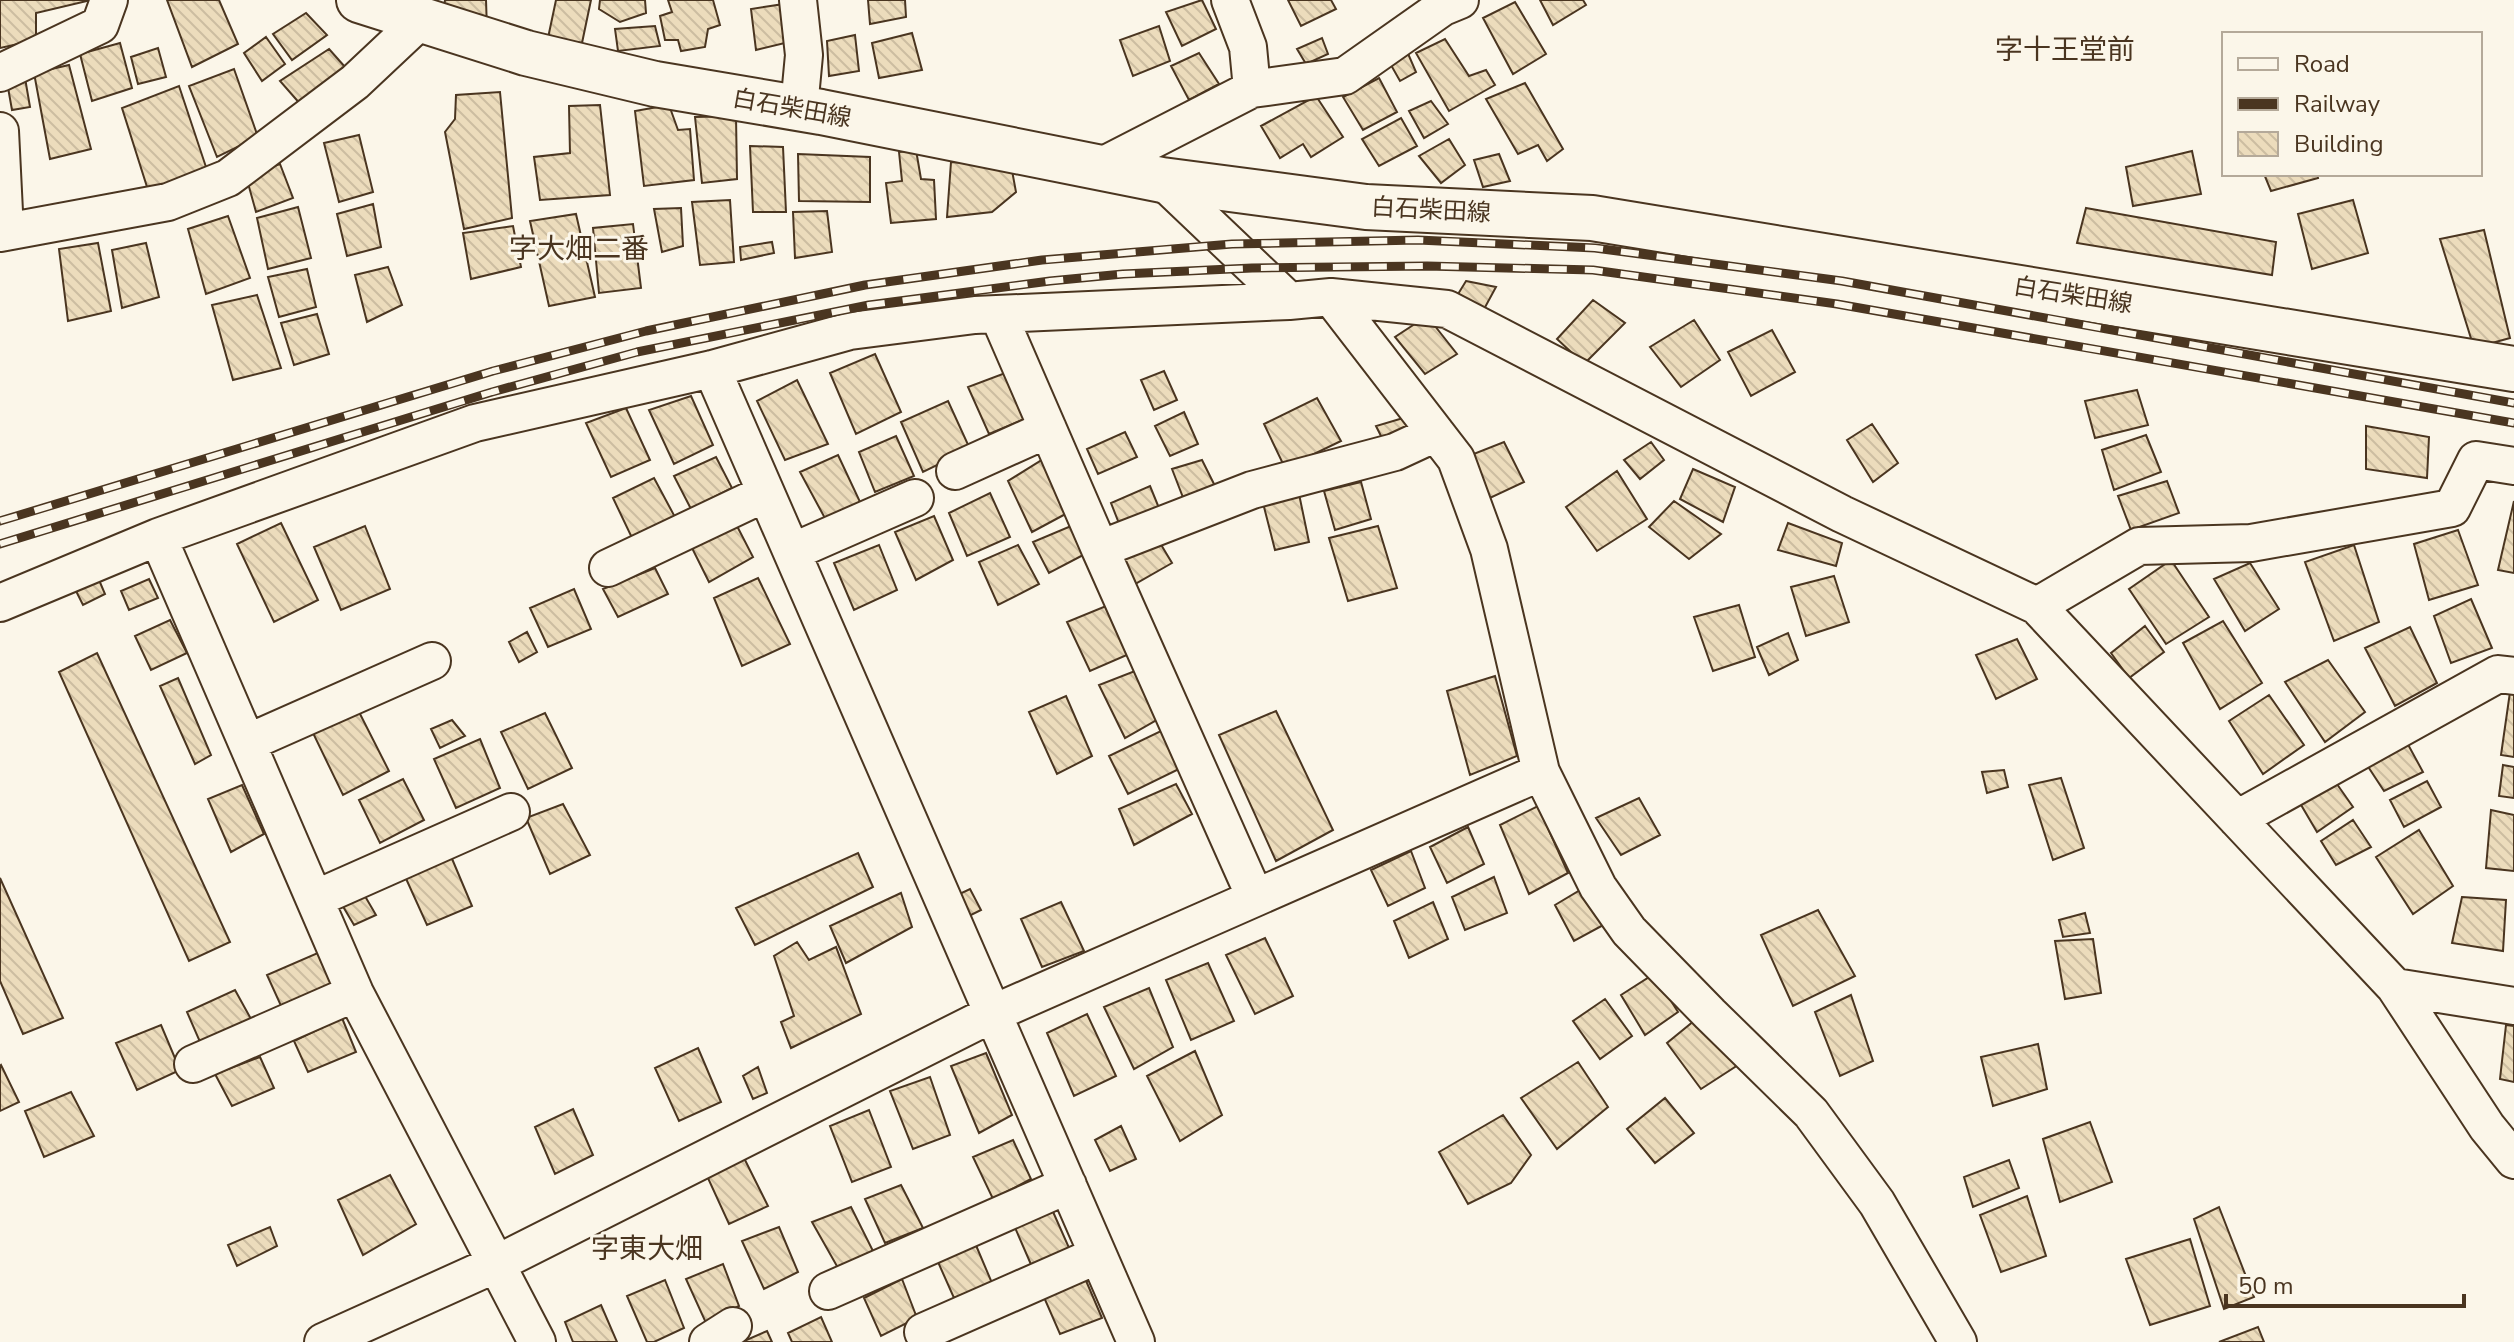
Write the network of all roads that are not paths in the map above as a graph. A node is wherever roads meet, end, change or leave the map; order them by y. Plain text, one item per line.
1 (109, 0) edge
2 (359, 0) edge
3 (798, 0) edge
4 (1230, 0) edge
5 (1460, 0) edge
6 (421, 20) junction
7 (0, 73) edge
8 (1252, 89) junction
9 (799, 108) junction
10 (0, 131) edge
11 (1100, 167) junction
12 (1162, 180) junction
13 (2, 232) edge
14 (1331, 297) junction
15 (1289, 301) junction
16 (998, 314) junction
17 (712, 369) junction
18 (2514, 369) edge
19 (1048, 429) junction
20 (1436, 433) junction
21 (2514, 466) edge
22 (955, 471) dead end
23 (766, 493) junction
24 (915, 498) dead end
25 (158, 537) junction
26 (1100, 549) junction
27 (792, 552) junction
28 (608, 568) dead end
29 (0, 603) edge
30 (2037, 606) junction
31 (432, 661) dead end
32 (2514, 676) edge
33 (247, 743) junction
34 (1541, 772) junction
35 (511, 812) dead end
36 (2237, 819) junction
37 (1255, 897) junction
38 (315, 899) junction
39 (2395, 987) junction
40 (355, 993) junction
41 (2514, 1006) edge
42 (994, 1013) junction
43 (193, 1064) dead end
44 (2514, 1160) edge
45 (1068, 1185) junction
46 (1098, 1255) junction
47 (498, 1263) junction
48 (828, 1291) dead end
49 (923, 1332) dead end
50 (323, 1342) edge
51 (537, 1342) edge
52 (1136, 1342) edge
53 (1958, 1342) edge

1 - 7 street
2 - 6 main road, 白石柴田線
3 - 9 street
4 - 8 street
5 - 8 street
6 - 9 main road, 白石柴田線
6 - 13 street
8 - 11 street
9 - 11 main road, 白石柴田線
10 - 13 street
11 - 12 main road, 白石柴田線
12 - 15 street
12 - 18 main road, 白石柴田線
14 - 15 street
14 - 20 street
14 - 30 street
15 - 16 street
16 - 17 street
16 - 19 street
17 - 23 street
17 - 25 street
19 - 22 street
19 - 26 street
20 - 26 street
20 - 34 street
21 - 30 street
23 - 27 street
23 - 28 street
24 - 27 street
25 - 29 street
25 - 33 street
26 - 37 street
27 - 42 street
30 - 36 street
31 - 33 street
32 - 36 street
33 - 38 street
34 - 37 street
34 - 53 street
35 - 38 street
36 - 39 street
37 - 42 street
38 - 40 street
39 - 41 street
39 - 44 street
40 - 43 street
40 - 47 street
42 - 45 street
42 - 47 street
45 - 46 street
45 - 48 street
46 - 49 street
46 - 52 street
47 - 50 street
47 - 51 street

